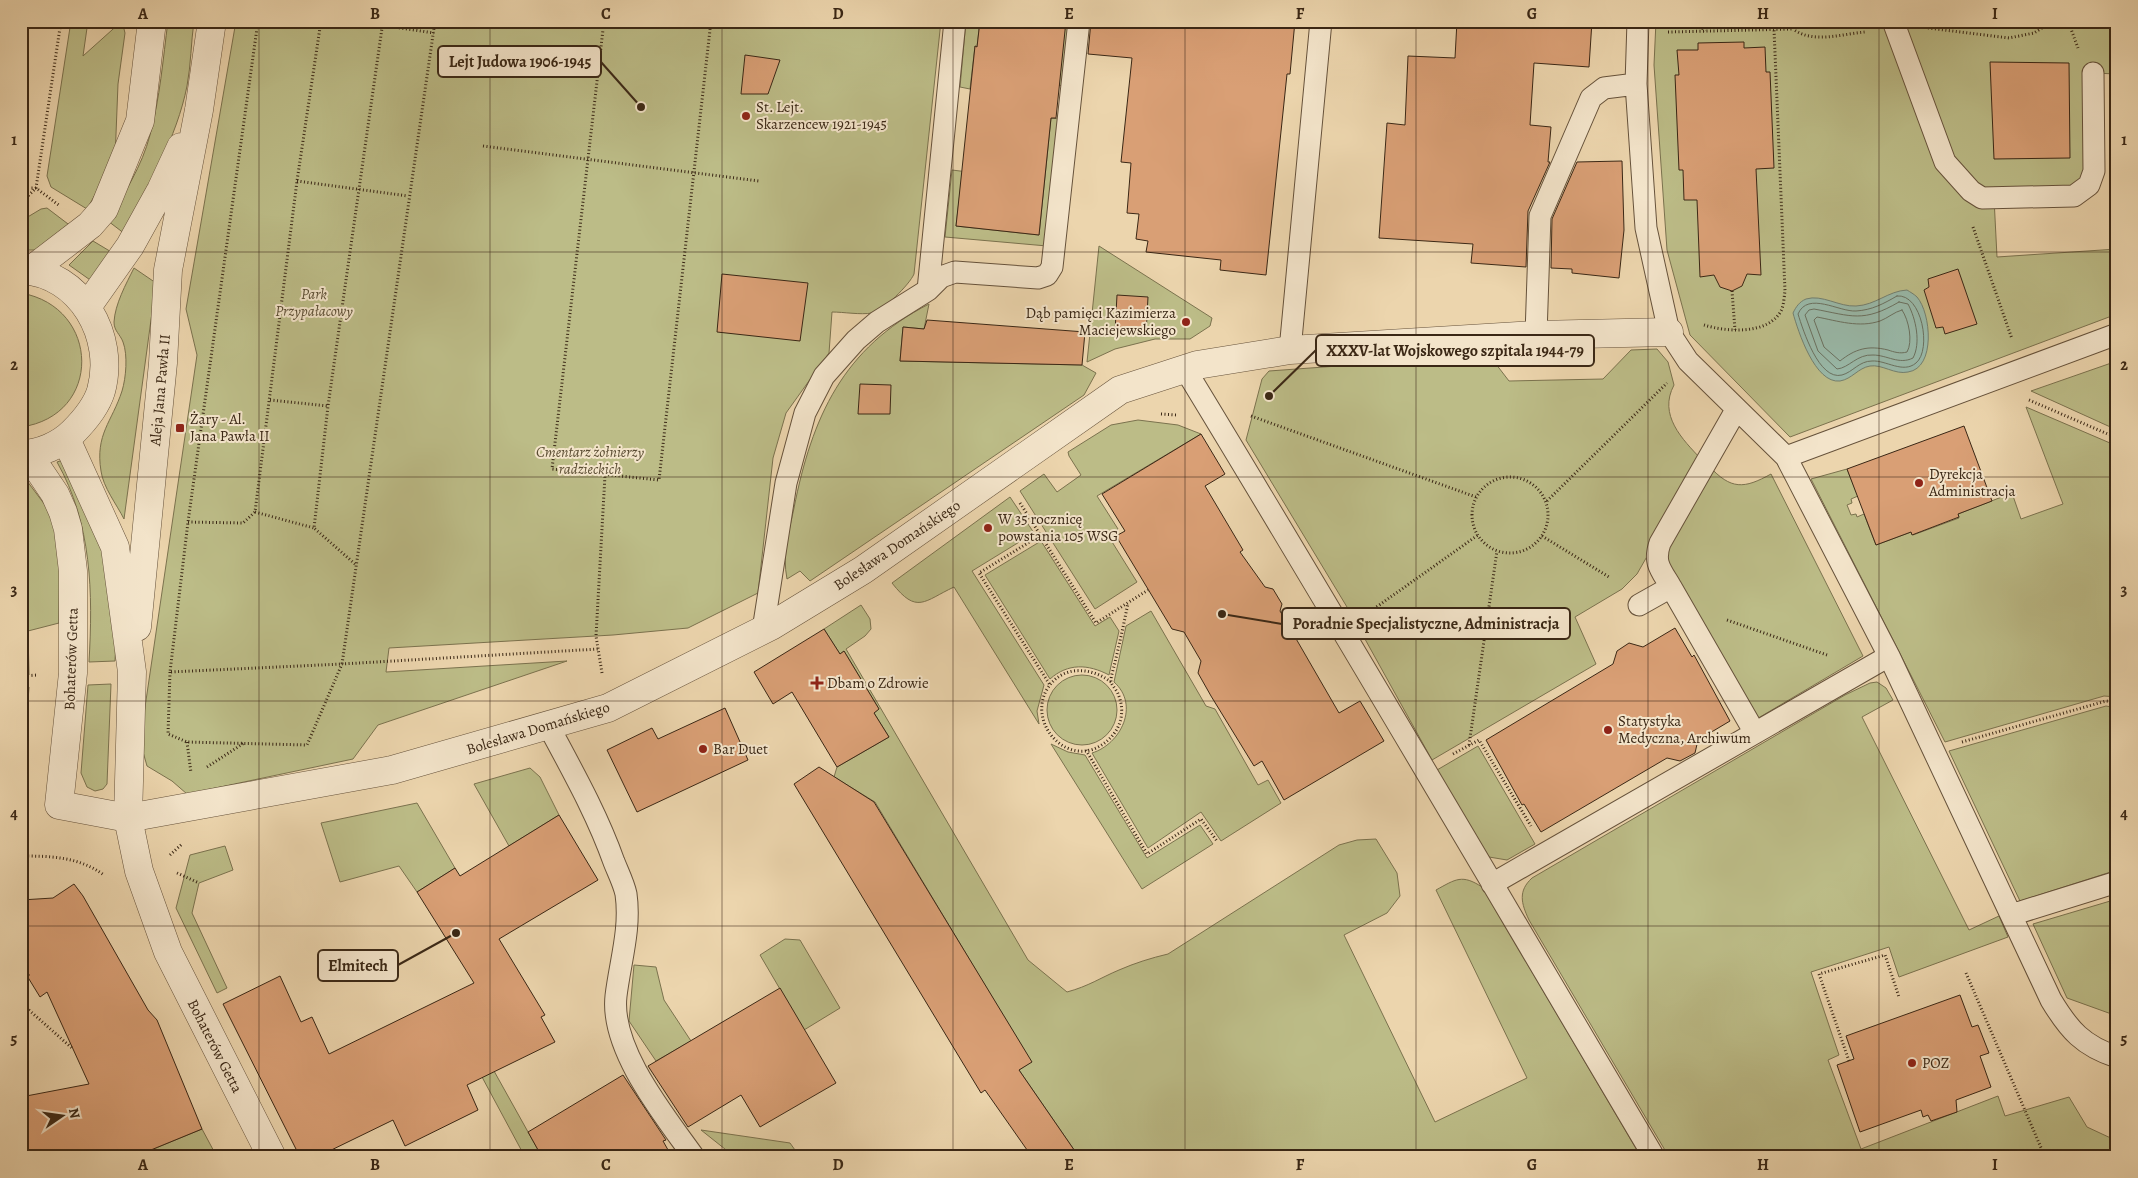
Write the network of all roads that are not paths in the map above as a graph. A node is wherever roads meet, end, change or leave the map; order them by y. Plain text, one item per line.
1 (152, 21) edge
2 (212, 21) edge
3 (955, 21) edge
4 (1079, 21) edge
5 (1321, 21) edge
6 (1893, 21) edge
7 (1638, 27) edge
8 (2093, 72) dead end
9 (1636, 84) junction
10 (199, 110) junction
11 (25, 271) edge
12 (928, 290) junction
13 (87, 307) junction
14 (1668, 332) junction
15 (2117, 334) edge
16 (1536, 335) junction
17 (1290, 350) junction
18 (1185, 369) junction
19 (1736, 410) junction
20 (66, 439) junction
21 (25, 454) edge
22 (1786, 457) junction
23 (1676, 596) junction
24 (1639, 605) dead end
25 (763, 630) junction
26 (1889, 656) junction
27 (132, 672) junction
28 (548, 725) junction
29 (1754, 733) junction
30 (128, 818) junction
31 (2117, 882) edge
32 (1492, 884) junction
33 (2011, 915) junction
34 (2117, 1057) edge
35 (272, 1157) edge
36 (694, 1157) edge
37 (1654, 1157) edge

1 - 11 street
2 - 10 street, Aleja Jana Pawła II
3 - 12 lane
4 - 12 lane
5 - 17 lane
6 - 8 lane
7 - 9 lane
9 - 14 lane
9 - 16 lane
10 - 13 street, Aleja Jana Pawła II
10 - 27 street, Aleja Jana Pawła II
11 - 13 street
12 - 25 lane
13 - 20 street
14 - 16 street, Bolesława Domańskiego
14 - 19 lane
15 - 22 lane
16 - 17 street, Bolesława Domańskiego
17 - 18 street, Bolesława Domańskiego
18 - 25 street, Bolesława Domańskiego
18 - 32 lane
19 - 22 lane
19 - 23 lane
20 - 21 street
20 - 27 street, Bohaterów Getta
21 - 30 street, Bohaterów Getta
22 - 26 lane
23 - 24 lane
23 - 29 lane
25 - 28 street, Bolesława Domańskiego
26 - 29 lane
26 - 33 lane
27 - 30 street, Bohaterów Getta
28 - 30 street, Bolesława Domańskiego
28 - 36 lane
29 - 32 lane
30 - 35 street, Bohaterów Getta
31 - 33 lane
32 - 37 lane
33 - 34 lane

